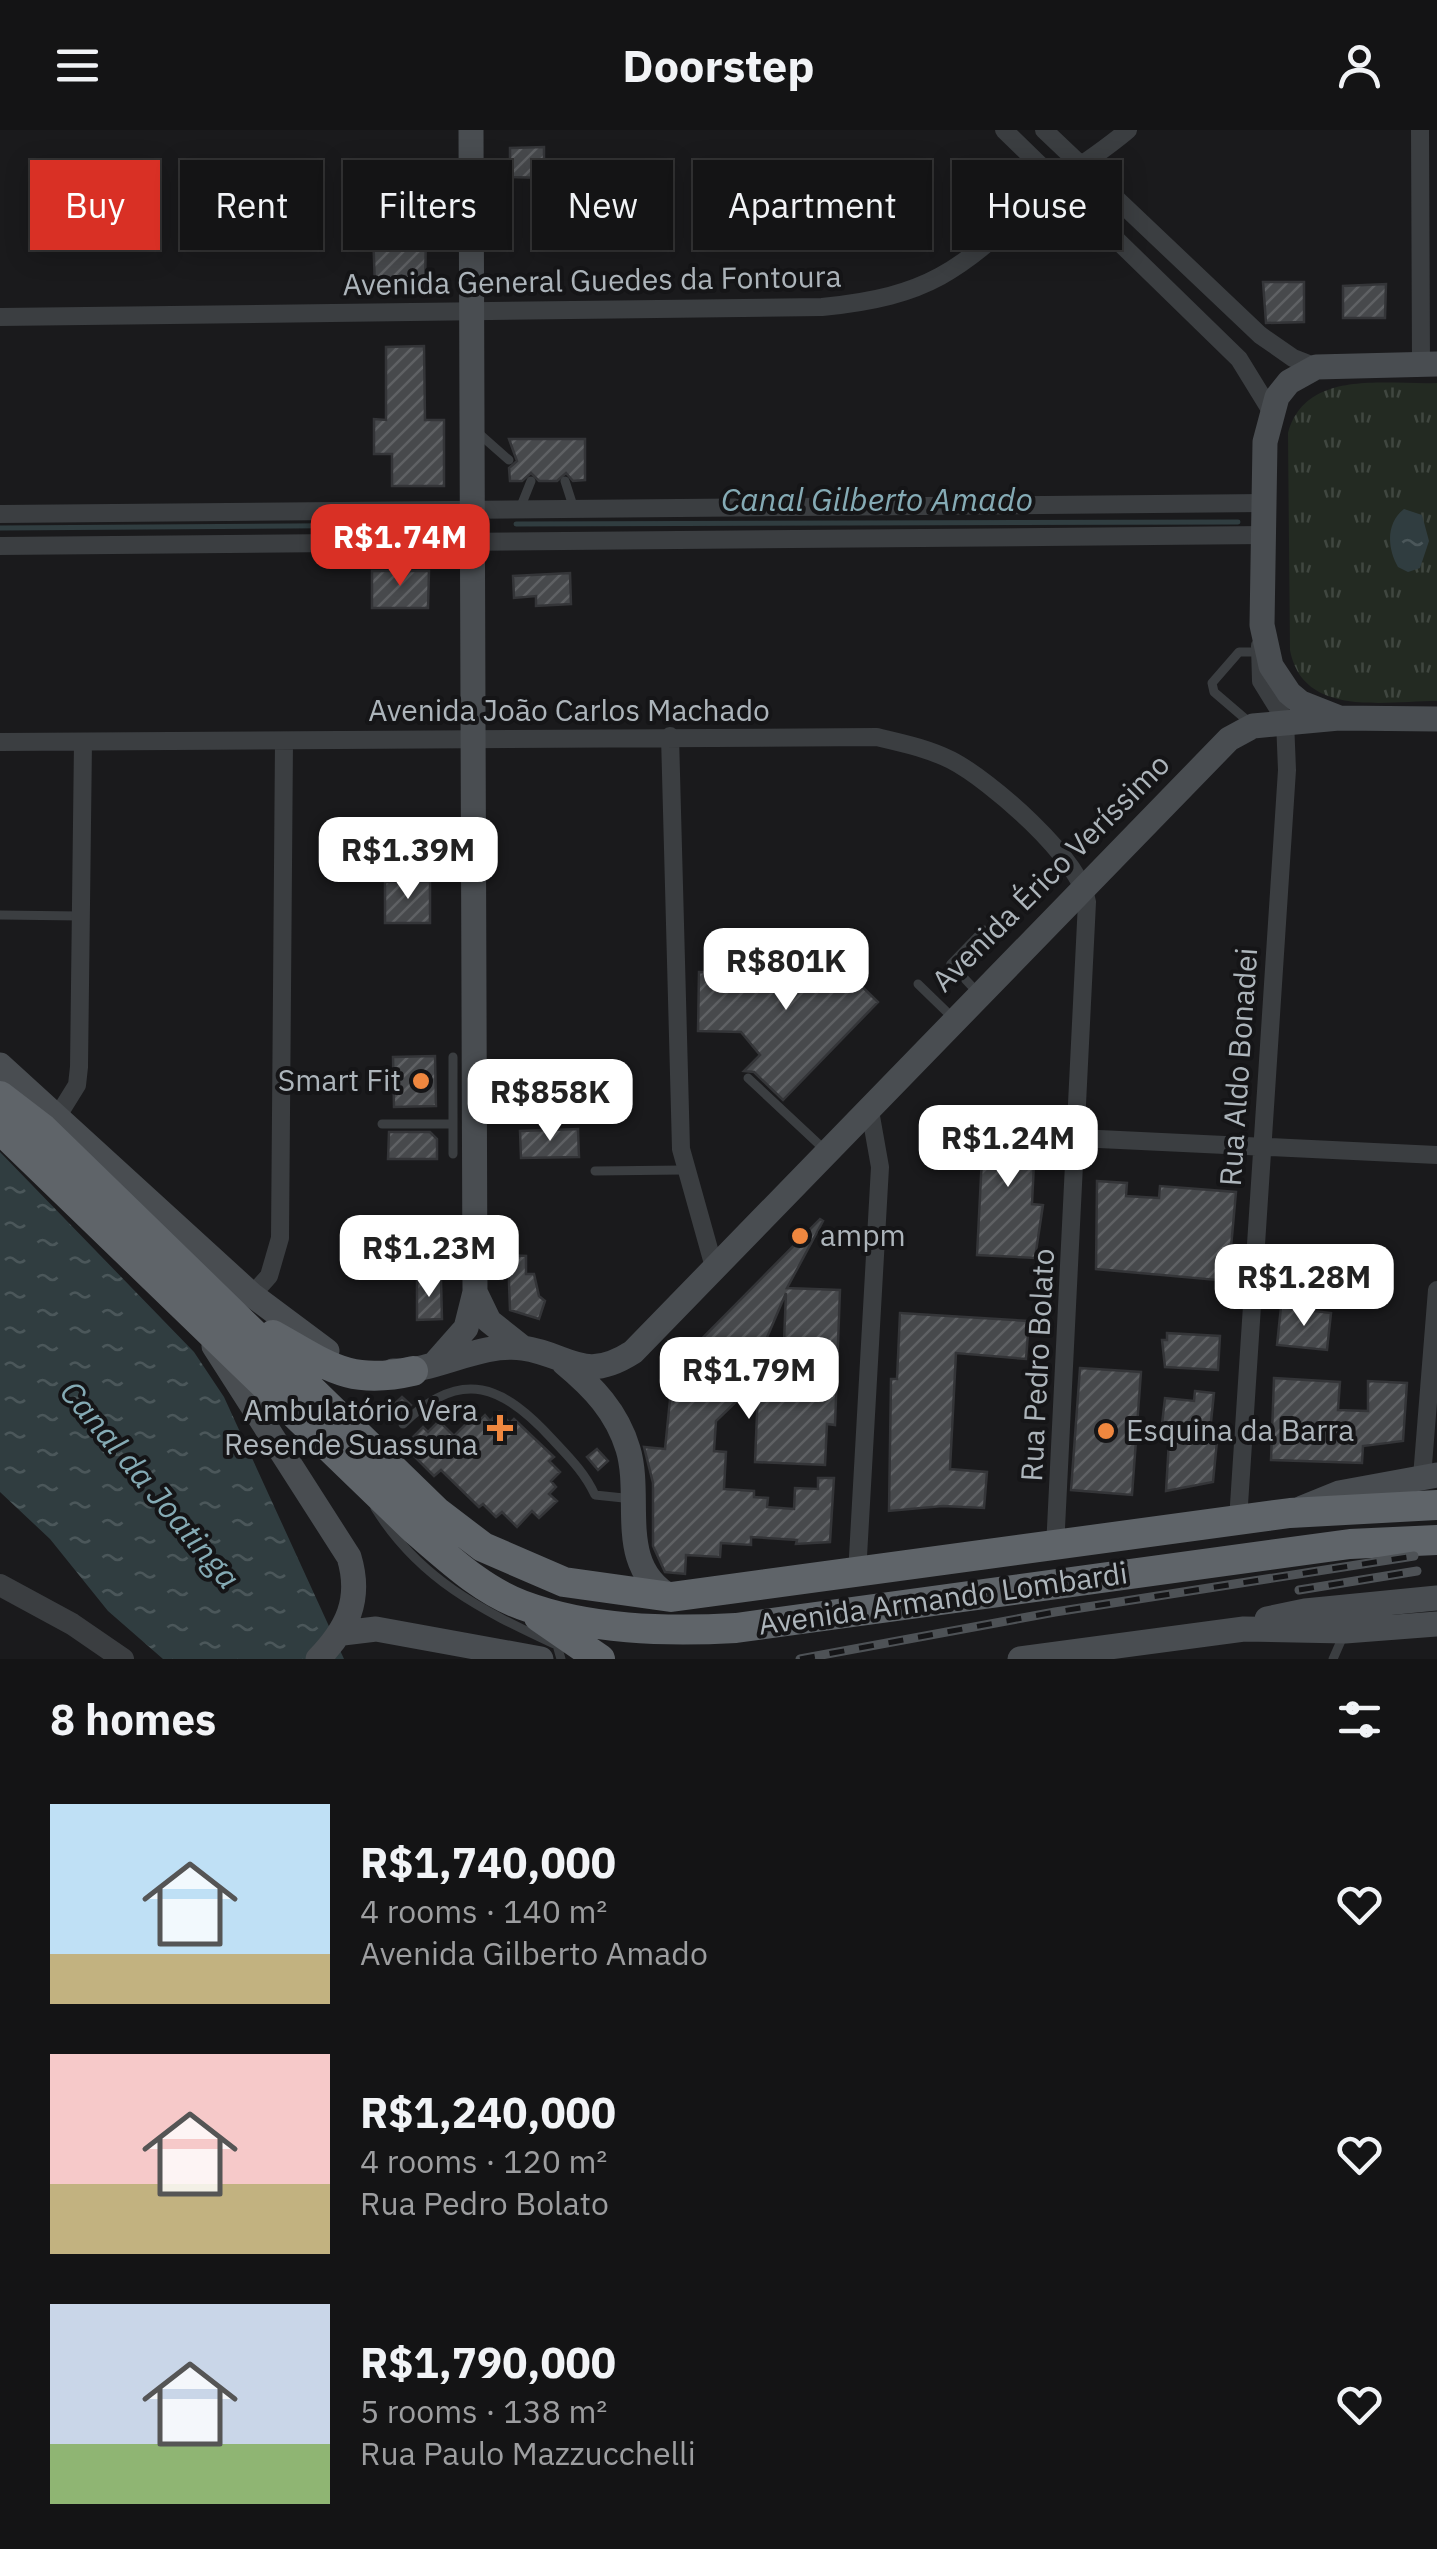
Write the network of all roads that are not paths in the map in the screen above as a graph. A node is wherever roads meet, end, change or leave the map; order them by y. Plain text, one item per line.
1 (471, 130) edge
2 (1004, 130) edge
3 (1044, 130) edge
4 (1128, 130) edge
5 (1420, 130) edge
6 (1032, 160) edge
7 (1074, 160) edge
8 (1088, 160) edge
9 (1122, 205) edge
10 (1122, 248) edge
11 (981, 250) edge
12 (470, 313) junction
13 (0, 317) edge
14 (1429, 363) edge
15 (1316, 366) junction
16 (1271, 411) junction
17 (474, 429) junction
18 (510, 460) dead end
19 (531, 481) dead end
20 (565, 481) dead end
21 (1265, 503) junction
22 (476, 512) junction
23 (519, 512) junction
24 (575, 512) junction
25 (0, 514) edge
26 (1265, 535) junction
27 (476, 542) junction
28 (0, 546) edge
29 (1262, 626) junction
30 (1259, 652) junction
31 (1339, 718) junction
32 (1437, 719) edge
33 (1285, 720) junction
34 (1253, 726) junction
35 (670, 736) junction
36 (472, 738) junction
37 (0, 742) edge
38 (83, 742) junction
39 (284, 742) junction
40 (1084, 885) junction
41 (0, 915) edge
42 (81, 916) junction
43 (984, 930) dead end
44 (918, 984) dead end
45 (978, 993) junction
46 (953, 1018) junction
47 (453, 1057) dead end
48 (0, 1065) edge
49 (748, 1078) dead end
50 (0, 1083) edge
51 (464, 1090) junction
52 (0, 1096) edge
53 (868, 1105) junction
54 (51, 1121) junction
55 (382, 1124) dead end
56 (453, 1124) junction
57 (0, 1129) edge
58 (1078, 1138) junction
59 (834, 1141) junction
60 (1260, 1146) junction
61 (453, 1154) dead end
62 (878, 1154) junction
63 (1437, 1155) edge
64 (684, 1170) junction
65 (595, 1171) dead end
66 (714, 1267) junction
67 (1437, 1290) edge
68 (476, 1292) junction
69 (244, 1305) junction
70 (192, 1311) junction
71 (523, 1348) junction
72 (633, 1352) junction
73 (564, 1363) junction
74 (425, 1367) junction
75 (402, 1424) dead end
76 (618, 1424) junction
77 (352, 1466) junction
78 (1432, 1479) edge
79 (633, 1499) junction
80 (1437, 1506) edge
81 (1290, 1513) junction
82 (1238, 1520) junction
83 (1437, 1540) edge
84 (1055, 1548) junction
85 (857, 1574) junction
86 (0, 1585) edge
87 (670, 1598) junction
88 (1437, 1598) edge
89 (520, 1604) junction
90 (1437, 1624) edge
91 (1244, 1628) junction
92 (1345, 1631) junction
93 (340, 1636) junction
94 (103, 1652) edge
95 (549, 1652) edge
96 (123, 1659) edge
97 (318, 1659) edge
98 (561, 1659) edge
99 (597, 1659) edge
100 (1020, 1659) edge
101 (1334, 1659) edge

1 - 12 main road
2 - 6 street
3 - 7 street
4 - 8 street, Avenida General Guedes da Fontoura
5 - 14 street
9 - 15 street
10 - 16 street
11 - 12 street, Avenida General Guedes da Fontoura
12 - 13 street, Avenida General Guedes da Fontoura
12 - 17 main road
14 - 15 main road
15 - 16 main road
16 - 21 main road
17 - 18 lane
17 - 22 main road
19 - 23 lane
20 - 24 lane
21 - 24 street
21 - 26 main road
22 - 23 street
22 - 25 street
22 - 27 main road
23 - 24 street
26 - 27 street
26 - 29 main road
27 - 28 street
27 - 36 main road
29 - 30 street, Rua Aldo Bonadei
29 - 31 main road
30 - 33 street, Rua Aldo Bonadei
30 - 34 lane
31 - 32 main road, Avenida Érico Veríssimo
31 - 33 main road, Avenida Érico Veríssimo
33 - 34 main road, Avenida Érico Veríssimo
33 - 60 street, Rua Aldo Bonadei
34 - 40 main road, Avenida Érico Veríssimo
35 - 36 street, Avenida João Carlos Machado
35 - 40 street, Avenida João Carlos Machado
35 - 64 street
36 - 39 street, Avenida João Carlos Machado
36 - 51 main road
37 - 38 street, Avenida João Carlos Machado
38 - 39 street, Avenida João Carlos Machado
38 - 42 street
39 - 69 street
40 - 45 main road, Avenida Érico Veríssimo
40 - 58 street, Rua Pedro Bolato
41 - 42 lane
42 - 54 street
43 - 45 lane
44 - 46 lane
45 - 46 main road, Avenida Érico Veríssimo
46 - 53 main road, Avenida Érico Veríssimo
47 - 51 lane
48 - 54 main road
49 - 59 lane
50 - 54 highway
51 - 56 lane
51 - 68 main road
52 - 54 highway
53 - 59 main road, Avenida Érico Veríssimo
53 - 62 street
54 - 69 highway
55 - 56 lane
56 - 61 lane
57 - 70 highway, Avenida Armando Lombardi
58 - 60 street
58 - 84 street, Rua Pedro Bolato
59 - 62 street
59 - 66 main road, Avenida Érico Veríssimo
60 - 63 street
60 - 82 street, Rua Aldo Bonadei
62 - 85 street
64 - 65 lane
64 - 66 street
66 - 72 main road, Avenida Érico Veríssimo
67 - 78 street
68 - 71 main road
68 - 74 main road
69 - 74 highway
69 - 87 highway, Avenida Armando Lombardi
70 - 77 highway, Avenida Armando Lombardi
70 - 93 main road
71 - 73 main road
71 - 74 main road
72 - 73 main road
72 - 76 main road
73 - 76 main road
75 - 79 lane
76 - 79 main road
77 - 89 highway, Avenida Armando Lombardi
77 - 95 lane
78 - 81 main road, Avenida Armando Lombardi
79 - 87 main road
80 - 81 highway, Avenida Armando Lombardi
81 - 82 highway, Avenida Armando Lombardi
82 - 84 highway, Avenida Armando Lombardi
83 - 89 highway, Avenida Armando Lombardi
84 - 85 highway, Avenida Armando Lombardi
85 - 87 highway, Avenida Armando Lombardi
86 - 94 street
88 - 91 main road
89 - 99 highway
90 - 92 main road
91 - 92 main road
91 - 100 main road
92 - 101 lane
93 - 95 main road
93 - 97 main road
94 - 96 street
95 - 98 lane
95 - 99 lane

